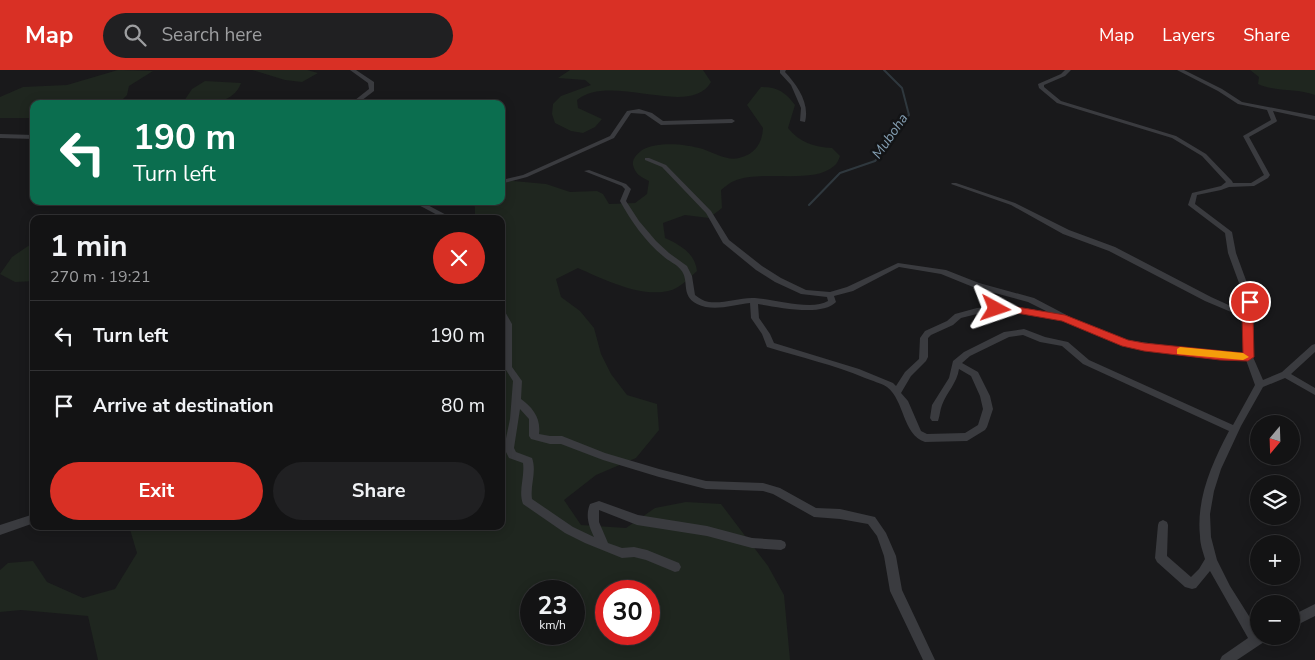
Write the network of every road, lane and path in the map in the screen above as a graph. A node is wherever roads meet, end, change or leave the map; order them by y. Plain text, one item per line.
1 (353, 70) edge
2 (783, 70) edge
3 (1068, 70) edge
4 (1180, 70) edge
5 (358, 100) edge
6 (1269, 108) junction
7 (1315, 118) edge
8 (732, 121) dead end
9 (803, 121) dead end
10 (0, 136) edge
11 (30, 137) edge
12 (647, 159) dead end
13 (588, 171) dead end
14 (505, 181) edge
15 (954, 184) dead end
16 (1229, 185) junction
17 (422, 205) edge
18 (443, 215) edge
19 (830, 295) junction
20 (754, 300) junction
21 (1247, 316) junction
22 (1065, 318) junction
23 (505, 319) edge
24 (1315, 347) edge
25 (1248, 357) junction
26 (956, 363) junction
27 (1285, 374) junction
28 (1260, 385) junction
29 (897, 392) junction
30 (1315, 392) edge
31 (517, 401) junction
32 (936, 418) dead end
33 (1235, 430) junction
34 (30, 519) edge
35 (1163, 525) dead end
36 (0, 530) edge
37 (604, 545) junction
38 (781, 545) dead end
39 (1211, 560) junction
40 (675, 567) dead end
41 (1315, 610) edge
42 (1300, 618) edge
43 (1250, 622) edge
44 (1250, 644) edge
45 (927, 660) edge
46 (1226, 660) edge

1 - 5 street
2 - 9 street
3 - 16 street
4 - 6 street
6 - 7 street
6 - 16 street
8 - 14 street
10 - 11 street
12 - 19 street
13 - 20 street
15 - 21 street
16 - 21 street
17 - 18 street
19 - 20 street
19 - 22 street
20 - 29 street
21 - 25 street
22 - 25 street
22 - 29 street
23 - 31 street
24 - 27 street
25 - 28 street
26 - 29 street
26 - 32 street
26 - 33 street
27 - 28 street
27 - 30 street
28 - 33 street
31 - 37 street
31 - 45 street
33 - 39 street
34 - 36 street
35 - 39 street
37 - 38 street
37 - 40 street
39 - 43 street
41 - 42 street
44 - 46 street

